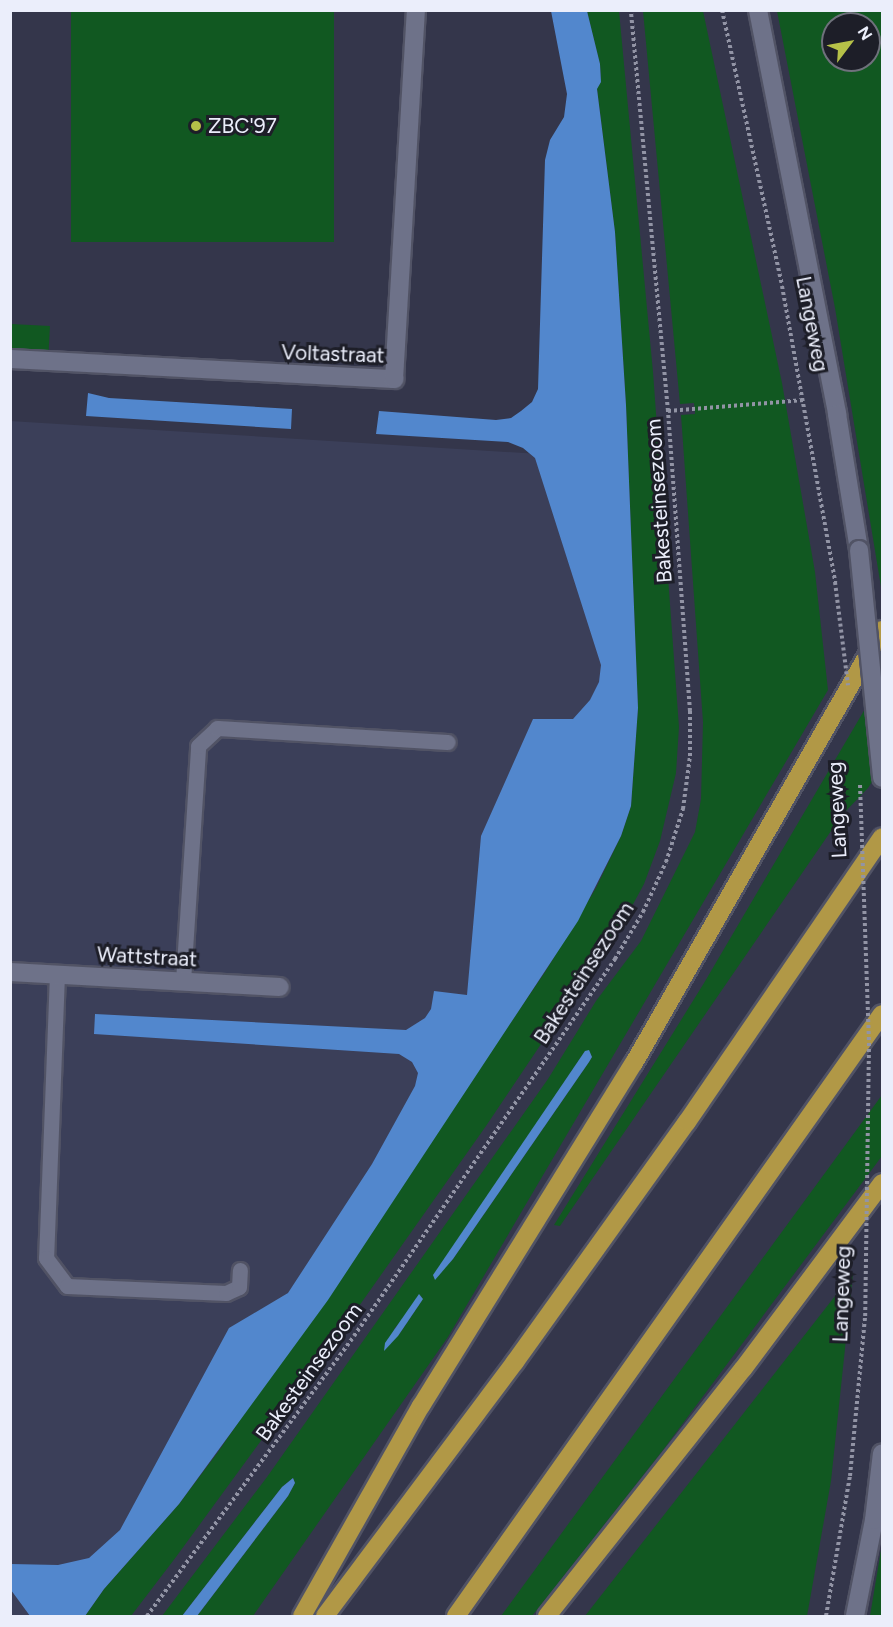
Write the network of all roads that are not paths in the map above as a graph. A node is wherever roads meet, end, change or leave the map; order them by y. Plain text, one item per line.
1 (416, 10) edge
2 (758, 10) edge
3 (10, 359) edge
4 (882, 630) edge
5 (448, 742) dead end
6 (882, 778) edge
7 (882, 837) edge
8 (10, 972) edge
9 (57, 974) junction
10 (183, 981) junction
11 (280, 987) dead end
12 (882, 1014) edge
13 (882, 1183) edge
14 (240, 1270) dead end
15 (882, 1453) edge
16 (302, 1617) edge
17 (325, 1617) edge
18 (456, 1617) edge
19 (548, 1617) edge
20 (855, 1617) edge

1 - 3 street, Voltastraat
2 - 6 street, Langeweg, bridge
4 - 16 highway
5 - 10 lane
7 - 17 highway
8 - 9 street, Wattstraat
9 - 10 street, Wattstraat
9 - 14 lane
10 - 11 street, Wattstraat
12 - 18 highway
13 - 19 highway
15 - 20 street

